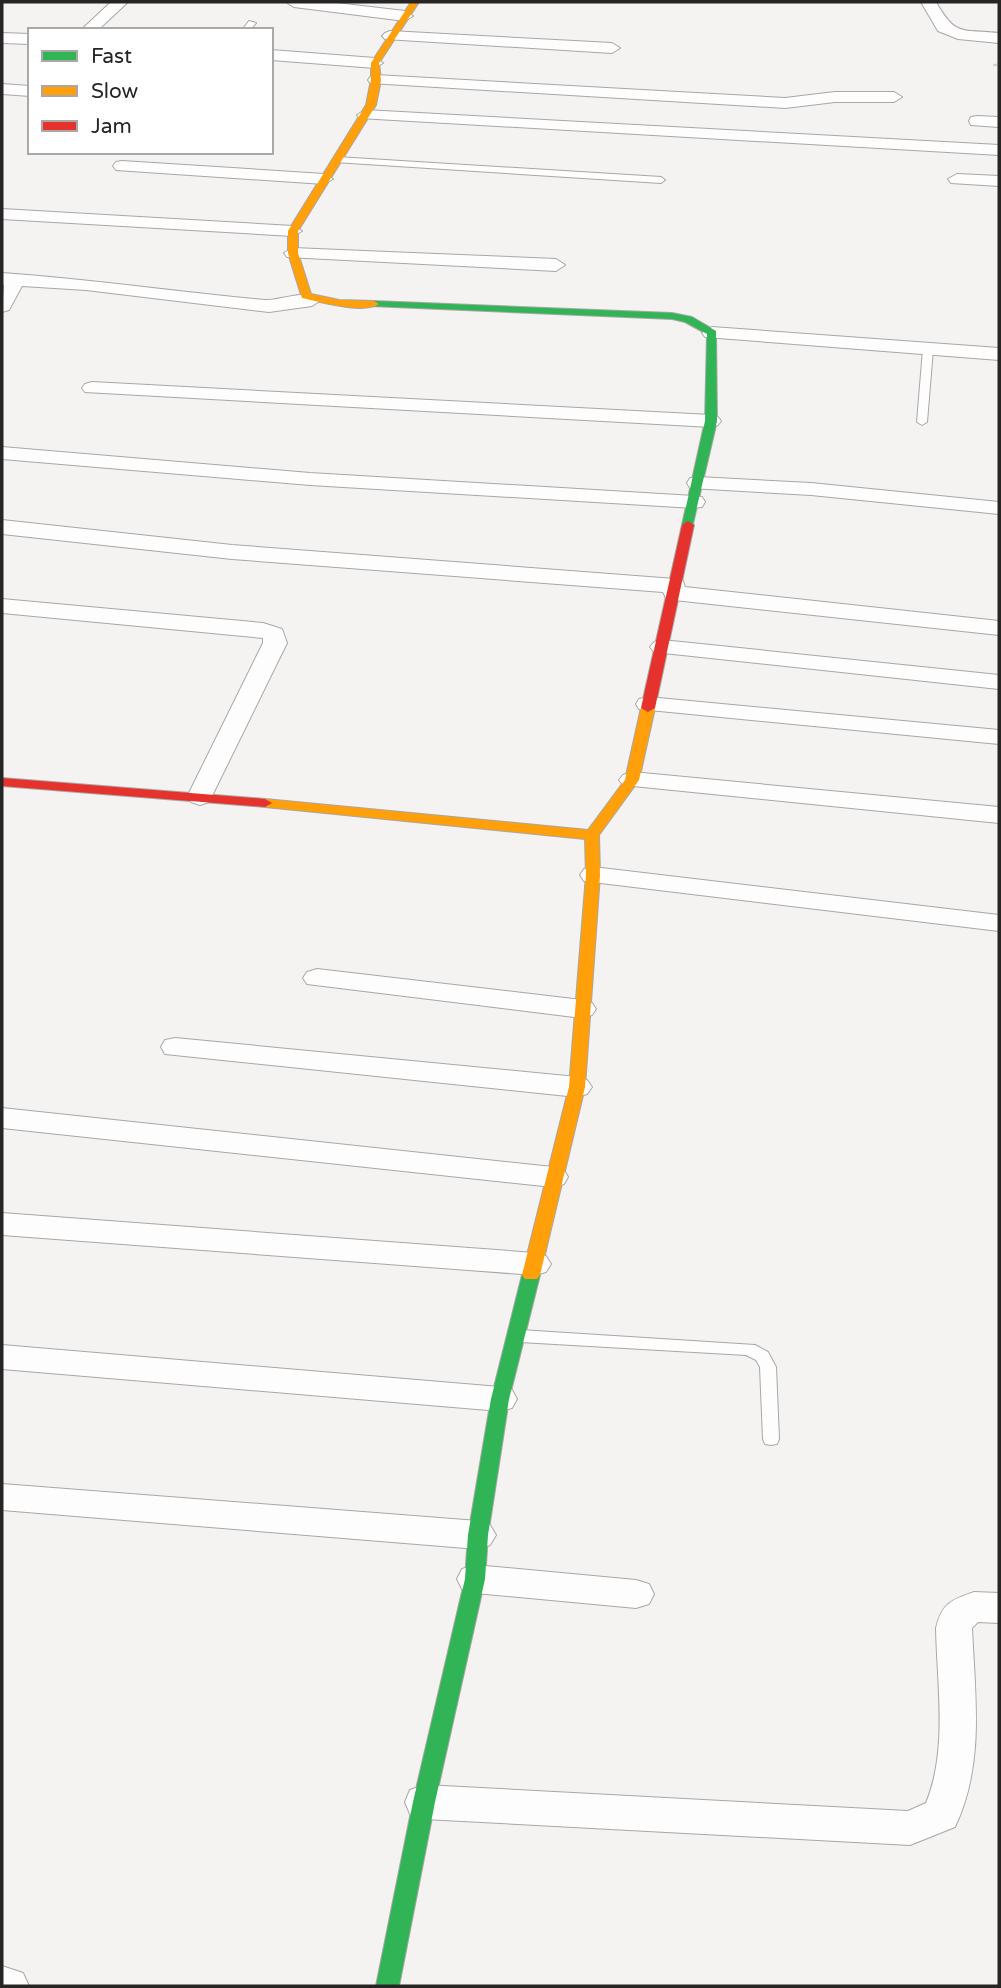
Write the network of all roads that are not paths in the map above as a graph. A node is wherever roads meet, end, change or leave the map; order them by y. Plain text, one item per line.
1 (120, 2) edge
2 (294, 2) edge
3 (415, 2) edge
4 (929, 2) edge
5 (405, 16) junction
6 (91, 28) edge
7 (390, 36) junction
8 (999, 38) edge
9 (28, 39) edge
10 (5, 42) edge
11 (612, 48) dead end
12 (273, 55) edge
13 (375, 71) junction
14 (2, 89) edge
15 (28, 91) edge
16 (894, 97) dead end
17 (365, 115) junction
18 (977, 121) dead end
19 (999, 122) edge
20 (999, 150) edge
21 (337, 160) junction
22 (122, 166) dead end
23 (324, 179) junction
24 (957, 179) dead end
25 (661, 180) dead end
26 (999, 181) edge
27 (2, 214) edge
28 (293, 231) junction
29 (293, 253) junction
30 (556, 265) dead end
31 (9, 279) edge
32 (312, 300) junction
33 (2, 306) edge
34 (712, 332) junction
35 (928, 349) junction
36 (999, 354) edge
37 (92, 388) dead end
38 (711, 421) junction
39 (922, 422) dead end
40 (2, 453) edge
41 (696, 492) junction
42 (999, 508) edge
43 (2, 527) edge
44 (675, 590) junction
45 (2, 606) edge
46 (999, 628) edge
47 (662, 647) junction
48 (999, 681) edge
49 (648, 704) junction
50 (999, 737) edge
51 (632, 780) junction
52 (2, 782) edge
53 (200, 797) junction
54 (999, 815) edge
55 (592, 835) junction
56 (593, 875) junction
57 (999, 923) edge
58 (317, 978) dead end
59 (582, 1009) junction
60 (175, 1047) dead end
61 (577, 1087) junction
62 (2, 1118) edge
63 (553, 1177) junction
64 (2, 1224) edge
65 (535, 1264) junction
66 (516, 1335) junction
67 (2, 1357) edge
68 (500, 1399) junction
69 (771, 1439) dead end
70 (2, 1497) edge
71 (478, 1535) junction
72 (475, 1579) junction
73 (636, 1594) dead end
74 (999, 1608) edge
75 (425, 1802) junction
76 (2, 1985) edge
77 (9, 1986) edge
78 (387, 1986) edge

1 - 6 street
2 - 5 street
3 - 5 street
4 - 8 street
5 - 7 street
7 - 11 street
7 - 13 street
9 - 10 street
12 - 13 street
13 - 16 street
13 - 17 street
14 - 15 street
17 - 20 street
17 - 21 street
18 - 19 street
21 - 23 street
21 - 25 lane
22 - 23 street
23 - 28 street
24 - 26 street
27 - 28 street
28 - 29 street
29 - 30 street
29 - 32 street
31 - 32 street
31 - 33 street
32 - 34 street
34 - 35 street
34 - 38 street
35 - 36 street
35 - 39 lane
37 - 38 street
38 - 41 street
40 - 41 street
41 - 42 street
41 - 44 street
43 - 44 street
44 - 46 street
44 - 47 street
45 - 53 street
47 - 48 street
47 - 49 street
49 - 50 street
49 - 51 street
51 - 54 street
51 - 55 street
52 - 53 street
53 - 55 street
55 - 56 street
56 - 57 street
56 - 59 street
58 - 59 street
59 - 61 street
60 - 61 street
61 - 63 street
62 - 63 street
63 - 65 street
64 - 65 street
65 - 66 street
66 - 68 street
66 - 69 lane
67 - 68 street
68 - 71 street
70 - 71 street
71 - 72 street
72 - 73 street
72 - 75 street
74 - 75 street
75 - 78 street
76 - 77 street

